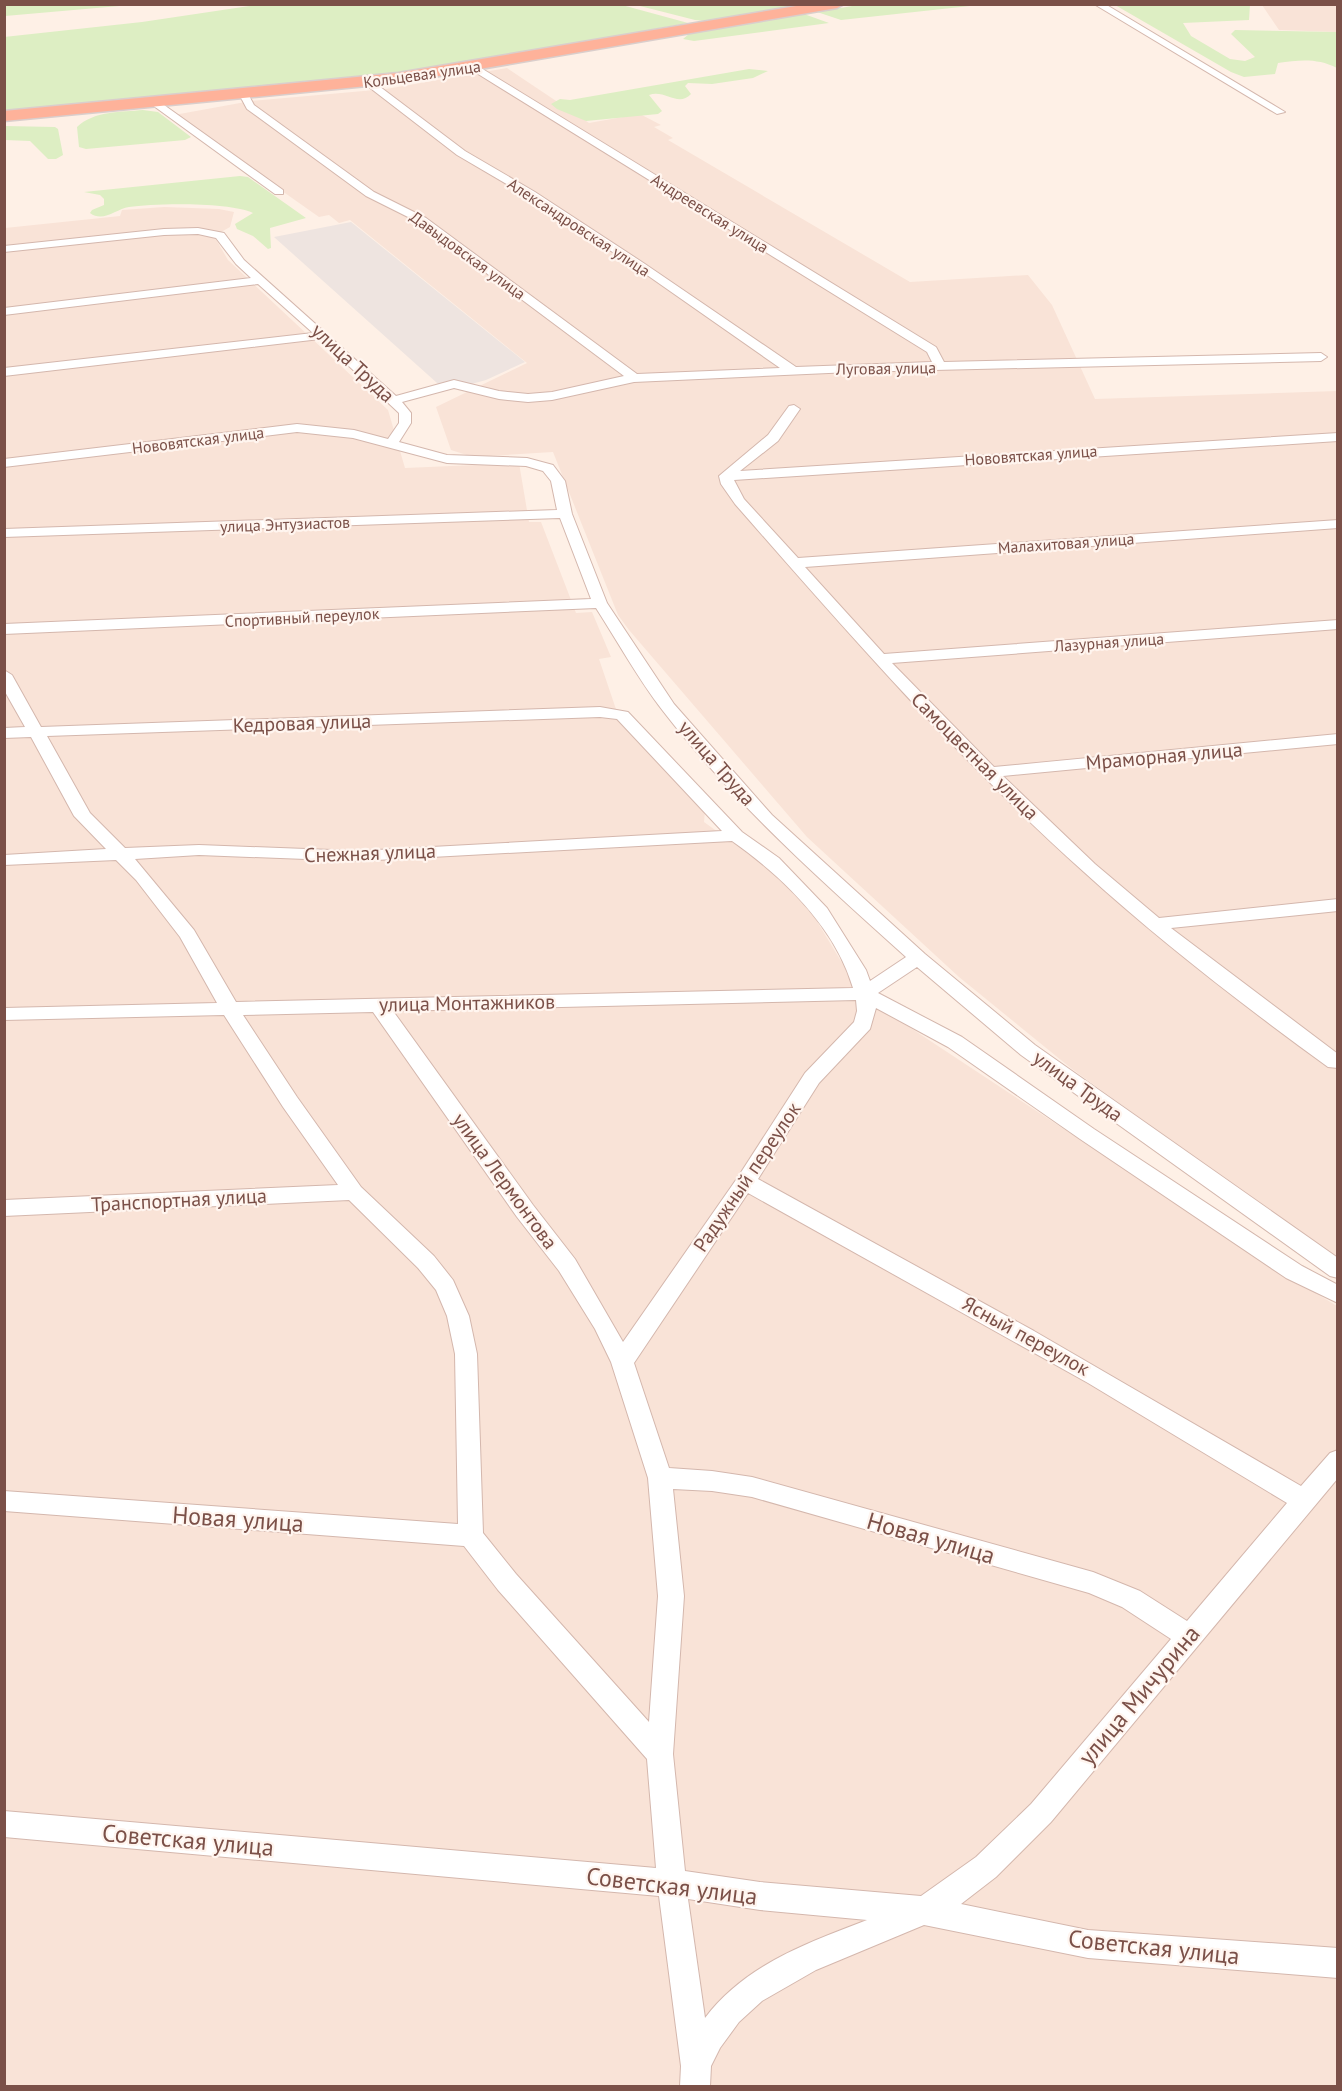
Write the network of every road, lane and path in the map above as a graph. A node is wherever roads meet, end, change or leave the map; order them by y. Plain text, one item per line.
1 (837, 4) edge
2 (1098, 4) edge
3 (473, 67) junction
4 (368, 82) junction
5 (244, 94) junction
6 (154, 102) junction
7 (1280, 111) dead end
8 (4, 116) edge
9 (279, 192) dead end
10 (4, 249) edge
11 (262, 280) junction
12 (4, 312) edge
13 (323, 335) junction
14 (1322, 357) dead end
15 (940, 366) junction
16 (792, 370) junction
17 (4, 372) edge
18 (634, 378) junction
19 (393, 401) junction
20 (794, 409) dead end
21 (1338, 437) edge
22 (391, 444) junction
23 (4, 463) edge
24 (726, 476) junction
25 (565, 514) junction
26 (1338, 524) edge
27 (4, 533) edge
28 (794, 563) junction
29 (600, 603) junction
30 (1338, 624) edge
31 (4, 629) edge
32 (880, 659) junction
33 (4, 675) edge
34 (600, 712) joint
35 (36, 732) junction
36 (4, 733) edge
37 (1338, 739) edge
38 (991, 772) junction
39 (736, 836) junction
40 (123, 855) junction
41 (4, 860) edge
42 (1338, 905) edge
43 (1155, 924) junction
44 (918, 958) junction
45 (864, 994) junction
46 (378, 1005) junction
47 (230, 1009) junction
48 (4, 1014) edge
49 (1335, 1062) dead end
50 (745, 1182) junction
51 (354, 1192) junction
52 (4, 1208) edge
53 (1338, 1270) edge
54 (1338, 1295) edge
55 (622, 1362) junction
56 (1338, 1460) edge
57 (660, 1478) junction
58 (1303, 1500) junction
59 (4, 1501) edge
60 (471, 1536) junction
61 (1189, 1636) junction
62 (660, 1754) junction
63 (4, 1824) edge
64 (672, 1883) junction
65 (922, 1910) junction
66 (1338, 1963) edge
67 (695, 2076) edge

1 - 3 highway, Кольцевая улица
2 - 7 street
3 - 4 highway, Кольцевая улица
3 - 15 street, Андреевская улица
4 - 5 highway, Кольцевая улица
4 - 16 street, Александровская улица
5 - 6 highway, Кольцевая улица
5 - 18 street, Давыдовская улица
6 - 8 highway, Кольцевая улица
6 - 9 street
10 - 11 street, улица Труда
11 - 12 street
11 - 13 street, улица Труда
13 - 17 street
13 - 19 street, улица Труда
14 - 15 street, Луговая улица
15 - 16 street, Луговая улица
16 - 18 street, Луговая улица
18 - 19 street, Луговая улица
19 - 22 street, улица Труда
20 - 24 street
21 - 24 street, Нововятская улица
22 - 23 street, Нововятская улица
22 - 25 street, улица Труда
24 - 28 street, Самоцветная улица
25 - 27 street, улица Энтузиастов
25 - 29 street, улица Труда
26 - 28 street, Малахитовая улица
28 - 32 street, Самоцветная улица
29 - 31 street, Спортивный переулок
29 - 44 street, улица Труда
30 - 32 street, Лазурная улица
32 - 38 street, Самоцветная улица
33 - 35 street
34 - 35 street, Кедровая улица
34 - 39 street, улица Труда
35 - 36 street, Кедровая улица
35 - 40 street
37 - 38 street, Мраморная улица
38 - 43 street, Самоцветная улица
39 - 40 street, Снежная улица
39 - 45 street, улица Труда
40 - 41 street, Снежная улица
40 - 47 street
42 - 43 street
43 - 49 street, Самоцветная улица
44 - 45 street
44 - 53 street, улица Труда
45 - 46 street, улица Монтажников
45 - 50 street, Радужный переулок
45 - 54 street, улица Труда
46 - 47 street, улица Монтажников
46 - 55 street, улица Лермонтова
47 - 48 street, улица Монтажников
47 - 51 street
50 - 55 street, Радужный переулок
50 - 58 street, Ясный переулок
51 - 52 street, Транспортная улица
51 - 60 street
55 - 57 street, улица Лермонтова
56 - 58 street, улица Мичурина
57 - 61 street, Новая улица
57 - 62 street, улица Лермонтова
58 - 61 street, улица Мичурина
59 - 60 street, Новая улица
60 - 62 street
61 - 65 street, улица Мичурина
62 - 64 street, улица Лермонтова
63 - 64 street, Советская улица
64 - 65 street, Советская улица
64 - 67 street, улица Лермонтова
65 - 66 street, Советская улица
65 - 67 street, улица Мичурина

